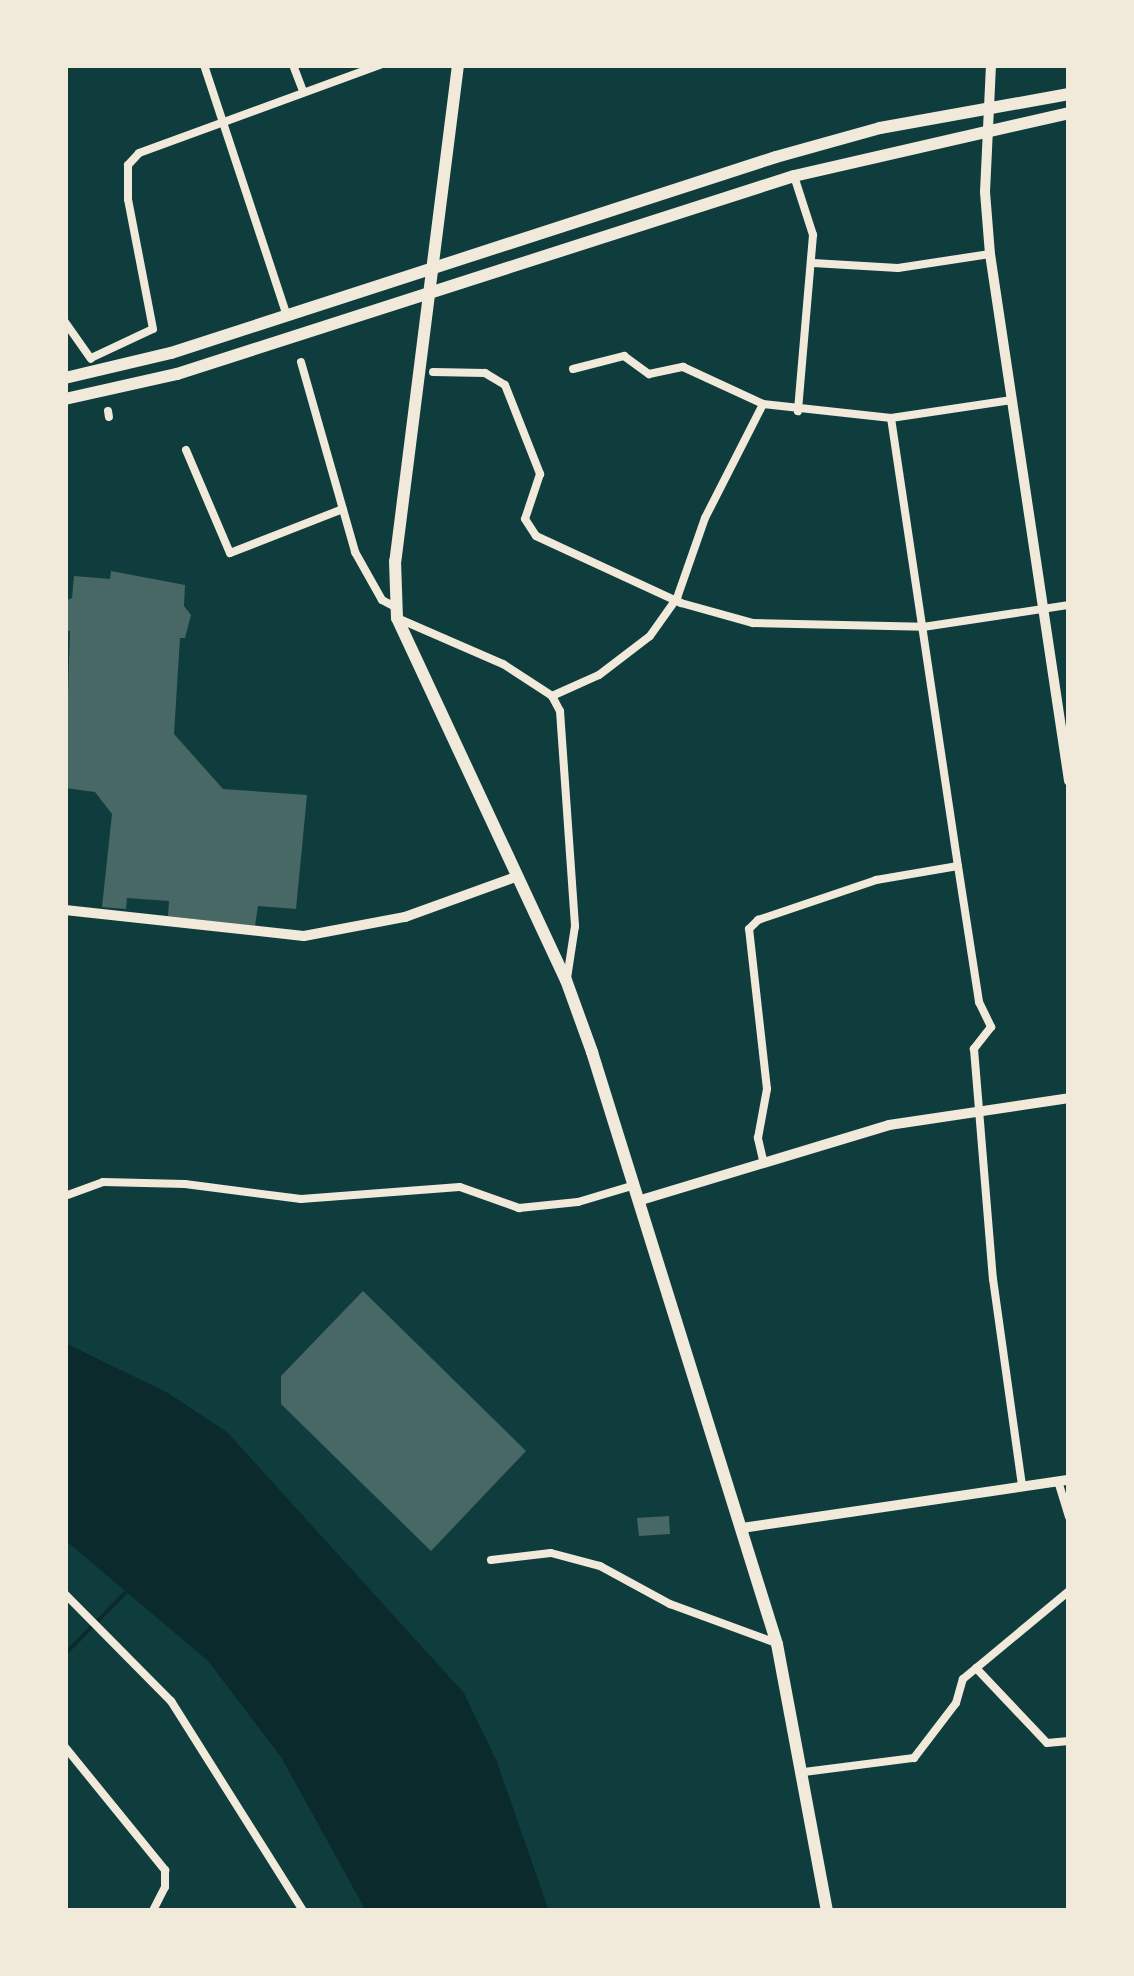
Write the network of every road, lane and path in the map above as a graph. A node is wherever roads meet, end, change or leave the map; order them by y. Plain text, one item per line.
1 (204, 65) edge
2 (292, 65) edge
3 (380, 65) edge
4 (458, 65) edge
5 (991, 65) edge
6 (303, 91) junction
7 (1069, 94) edge
8 (990, 106) junction
9 (1069, 113) edge
10 (224, 119) junction
11 (987, 128) junction
12 (794, 176) junction
13 (990, 254) junction
14 (813, 263) junction
15 (428, 271) junction
16 (426, 294) junction
17 (287, 316) junction
18 (65, 322) edge
19 (301, 362) dead end
20 (573, 368) dead end
21 (433, 372) dead end
22 (65, 378) edge
23 (65, 400) edge
24 (1012, 400) junction
25 (762, 404) junction
26 (798, 411) junction
27 (892, 418) junction
28 (186, 450) dead end
29 (343, 510) junction
30 (676, 598) junction
31 (1069, 605) edge
32 (1043, 609) junction
33 (396, 613) junction
34 (924, 626) junction
35 (552, 696) junction
36 (1069, 781) edge
37 (958, 866) junction
38 (518, 876) junction
39 (65, 910) edge
40 (566, 980) junction
41 (1069, 1098) edge
42 (983, 1110) junction
43 (763, 1160) junction
44 (636, 1185) junction
45 (65, 1196) edge
46 (640, 1200) junction
47 (1063, 1481) edge
48 (1022, 1486) junction
49 (1069, 1518) edge
50 (742, 1528) junction
51 (491, 1560) dead end
52 (1069, 1591) edge
53 (65, 1594) edge
54 (778, 1644) junction
55 (976, 1668) junction
56 (1069, 1741) edge
57 (65, 1748) edge
58 (804, 1772) junction
59 (153, 1911) edge
60 (302, 1911) edge
61 (828, 1911) edge

1 - 10 street
2 - 6 street
3 - 6 street
4 - 15 main road
5 - 8 street
6 - 10 street
7 - 8 main road
8 - 11 street
8 - 15 main road
9 - 11 main road
10 - 17 street
10 - 18 street
11 - 12 main road
11 - 13 street
12 - 14 street
12 - 16 main road
13 - 14 street
13 - 24 street
14 - 26 street
15 - 16 main road
15 - 17 main road
16 - 23 main road
16 - 33 main road
17 - 22 main road
19 - 29 street
20 - 25 street
21 - 30 street
24 - 27 street
24 - 32 street
25 - 26 street
25 - 30 street
26 - 27 street
27 - 34 street
28 - 29 street
29 - 33 street
30 - 34 street
30 - 35 street
31 - 32 street
32 - 34 street
32 - 36 street
33 - 35 street
33 - 38 main road
34 - 37 street
35 - 40 street
37 - 42 street
37 - 43 street
38 - 39 street
38 - 40 main road
40 - 44 main road
41 - 42 street
42 - 43 street
42 - 48 street
43 - 46 street
44 - 45 street
44 - 46 main road
46 - 50 main road
47 - 48 street
47 - 49 street
48 - 50 street
50 - 54 main road
51 - 54 street
52 - 55 street
53 - 60 street
54 - 58 main road
55 - 56 street
55 - 58 street
57 - 59 street
58 - 61 main road

